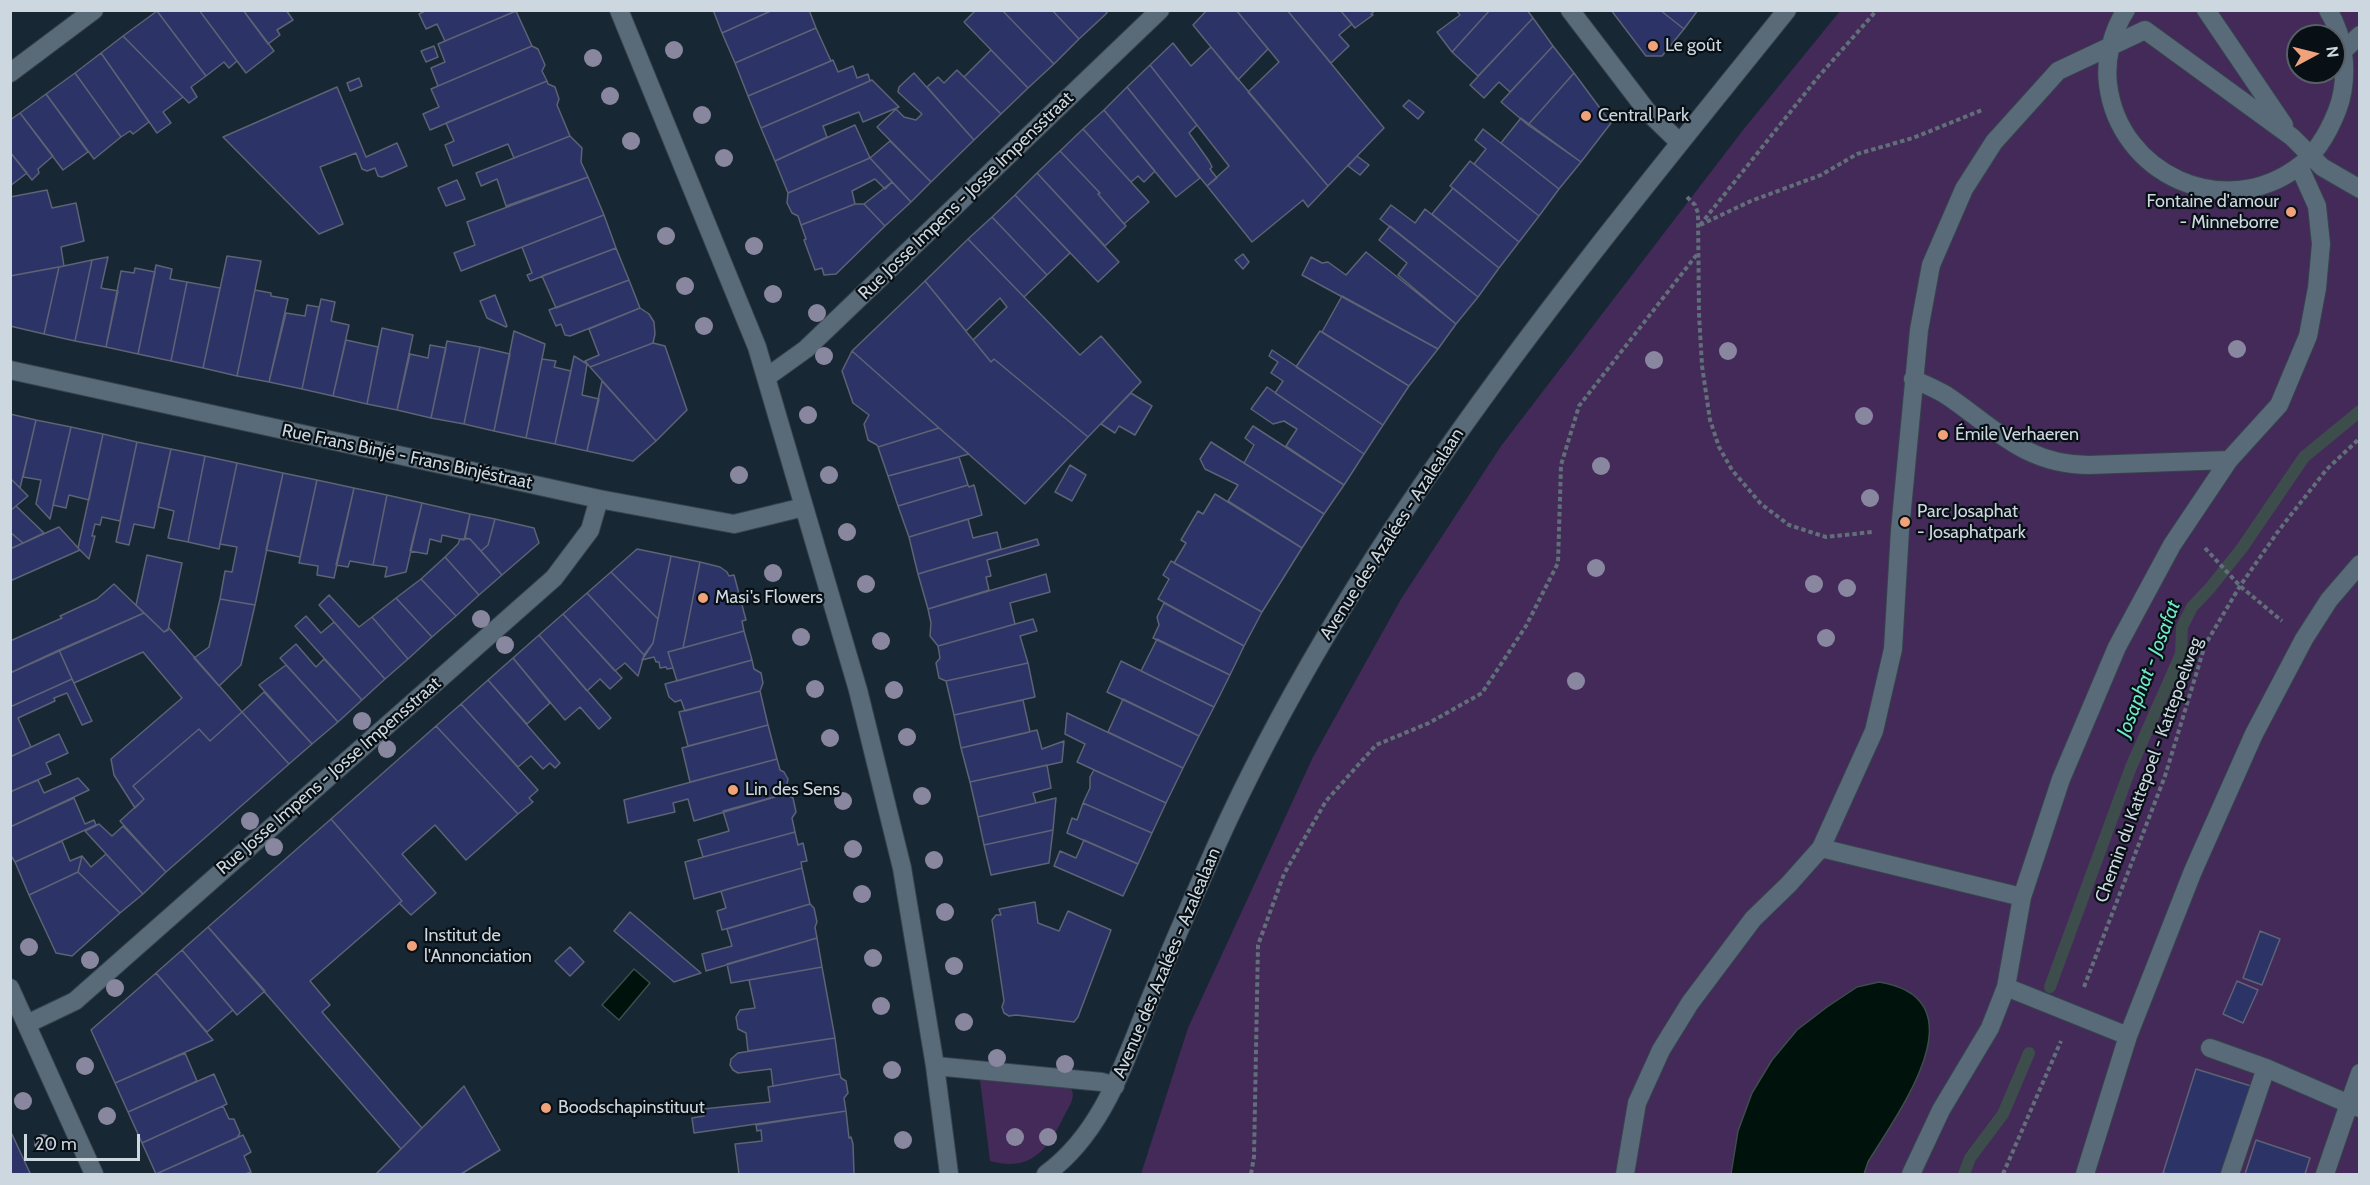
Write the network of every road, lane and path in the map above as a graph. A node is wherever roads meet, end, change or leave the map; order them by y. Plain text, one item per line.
1 (94, 10) edge
2 (619, 10) edge
3 (1160, 10) edge
4 (1570, 10) edge
5 (1787, 10) edge
6 (1877, 10) edge
7 (2126, 10) edge
8 (2206, 10) edge
9 (2328, 10) edge
10 (2335, 24) edge
11 (2360, 35) edge
12 (2111, 46) junction
13 (2346, 48) edge
14 (10, 73) edge
15 (2343, 84) edge
16 (1984, 109) dead end
17 (2292, 137) junction
18 (1680, 143) junction
19 (2305, 160) junction
20 (2360, 189) edge
21 (1687, 197) dead end
22 (1700, 225) junction
23 (1698, 253) junction
24 (10, 370) edge
25 (767, 376) junction
26 (1913, 379) junction
27 (2360, 438) edge
28 (2229, 460) junction
29 (599, 499) junction
30 (804, 507) junction
31 (2185, 527) junction
32 (1899, 530) junction
33 (2360, 564) edge
34 (2240, 586) junction
35 (2304, 639) junction
36 (1821, 848) junction
37 (2022, 897) junction
38 (2006, 987) junction
39 (10, 988) edge
40 (2073, 1015) junction
41 (27, 1024) junction
42 (2128, 1036) junction
43 (2210, 1048) dead end
44 (935, 1066) junction
45 (2266, 1068) junction
46 (2360, 1073) edge
47 (1115, 1086) junction
48 (2354, 1106) edge
49 (94, 1174) edge
50 (949, 1174) edge
51 (1046, 1174) edge
52 (1251, 1174) edge
53 (1625, 1174) edge
54 (1911, 1174) edge
55 (2003, 1174) edge
56 (2085, 1174) edge
57 (2230, 1174) edge
58 (2325, 1174) edge

1 - 14 street
2 - 25 street
3 - 25 street, Rue Josse Impens - Josse Impensstraat
4 - 18 street
5 - 18 street, Avenue des Azalées - Azalealaan
6 - 22 path
7 - 12 street
8 - 17 street
9 - 10 street
11 - 13 street
12 - 17 street
12 - 19 street
12 - 26 street
15 - 19 street
16 - 22 path
17 - 19 street
18 - 47 street, Avenue des Azalées - Azalealaan
19 - 20 street
19 - 28 street
21 - 22 path
22 - 23 path
23 - 32 path
23 - 52 path
24 - 29 street, Rue Frans Binjé - Frans Binjéstraat
25 - 30 street
26 - 28 street
26 - 32 street
27 - 34 path, Chemin du Kattepoel - Kattepoelweg
28 - 31 street
29 - 30 street, Rue Frans Binjé - Frans Binjéstraat
29 - 41 street, Rue Josse Impens - Josse Impensstraat
30 - 44 street
31 - 34 path
31 - 37 street
32 - 36 street
33 - 35 street
34 - 35 path
34 - 40 path, Chemin du Kattepoel - Kattepoelweg
35 - 42 street
36 - 37 street
36 - 53 street
37 - 38 street
38 - 40 street
38 - 54 street
39 - 41 street
40 - 42 street
40 - 55 path, Chemin du Kattepoel - Kattepoelweg
41 - 49 street
42 - 56 street
43 - 45 street
44 - 47 street, Avenue des Azalées - Azalealaan
44 - 50 street
45 - 48 street
45 - 57 street
46 - 48 street
47 - 51 street, Avenue des Azalées - Azalealaan
48 - 58 street

